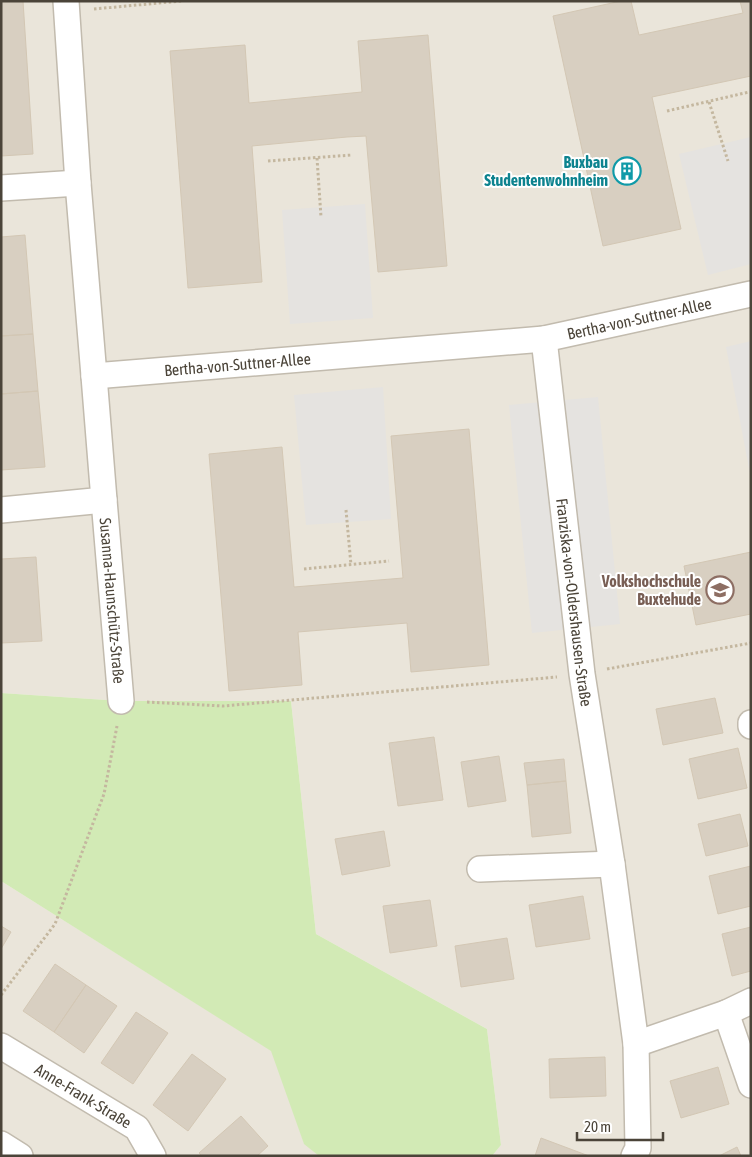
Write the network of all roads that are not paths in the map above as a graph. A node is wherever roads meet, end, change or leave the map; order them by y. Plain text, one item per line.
1 (67, 6) edge
2 (78, 183) junction
3 (1, 188) edge
4 (751, 294) edge
5 (544, 339) junction
6 (94, 376) junction
7 (104, 500) junction
8 (1, 510) edge
9 (121, 701) road end
10 (612, 864) junction
11 (480, 870) dead end
12 (751, 1001) edge
13 (726, 1013) junction
14 (636, 1044) junction
15 (1, 1046) edge
16 (751, 1085) edge
17 (1, 1144) edge
18 (20, 1156) edge
19 (153, 1156) edge
20 (634, 1156) edge

1 - 2 street
2 - 3 street
2 - 6 street
4 - 5 street, Bertha-von-Suttner-Allee
5 - 6 street, Bertha-von-Suttner-Allee
5 - 10 street, Franziska-von-Oldershausen-Straße
6 - 7 street, Susanna-Haunschütz-Straße
7 - 8 street, Susanna-Haunschütz-Straße
7 - 9 street, Susanna-Haunschütz-Straße
10 - 11 street
10 - 14 street, Franziska-von-Oldershausen-Straße
12 - 13 street
13 - 14 street
13 - 16 street
14 - 20 street
15 - 19 street, Anne-Frank-Straße
17 - 18 street

